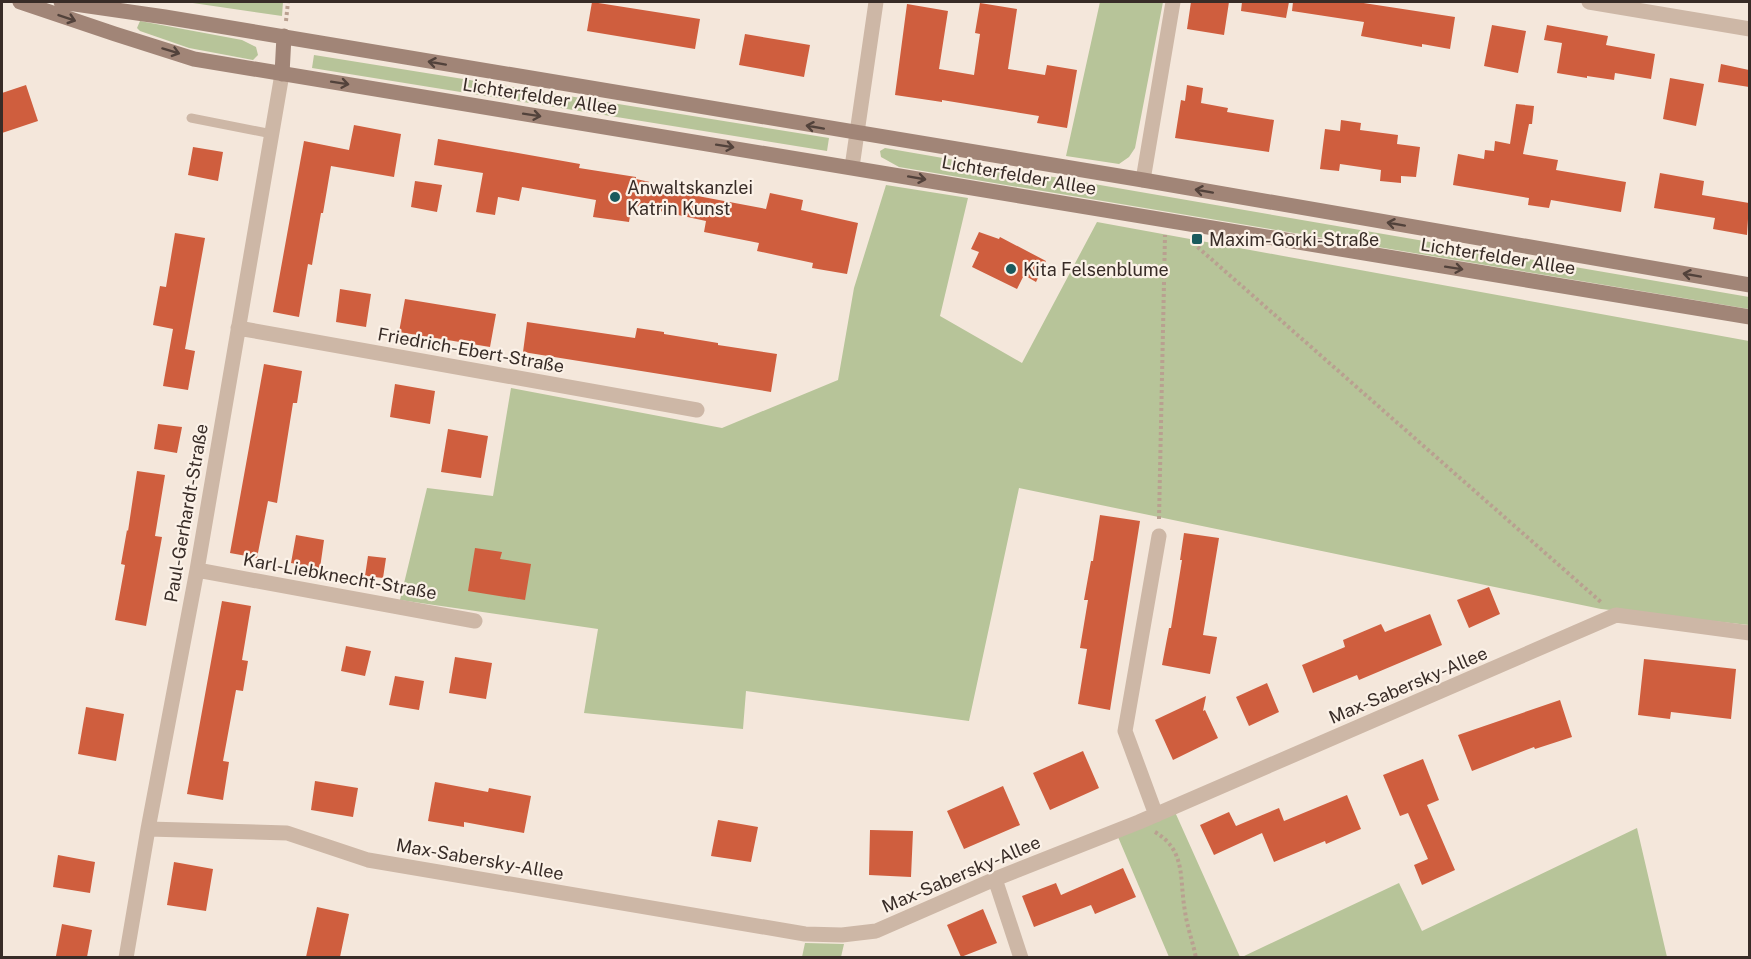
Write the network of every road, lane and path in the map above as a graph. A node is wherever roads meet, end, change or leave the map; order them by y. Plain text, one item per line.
1 (20, 2) edge
2 (61, 2) edge
3 (288, 2) edge
4 (876, 2) edge
5 (1173, 2) edge
6 (1589, 2) edge
7 (1749, 29) edge
8 (284, 30) junction
9 (282, 74) junction
10 (191, 118) dead end
11 (857, 134) junction
12 (272, 135) junction
13 (852, 167) junction
14 (1143, 180) junction
15 (1169, 220) junction
16 (1749, 285) edge
17 (1749, 317) edge
18 (238, 328) junction
19 (697, 410) dead end
20 (1159, 536) joint
21 (197, 570) junction
22 (1616, 615) junction
23 (475, 621) dead end
24 (1749, 633) edge
25 (1156, 815) junction
26 (1139, 822) junction
27 (148, 829) junction
28 (995, 879) junction
29 (126, 957) edge
30 (1021, 957) edge
31 (1196, 957) edge

1 -> 9 main road, Lichterfelder Allee
2 - 8 main road, Lichterfelder Allee
3 - 8 path
4 - 11 street
5 - 14 street
6 - 7 street
8 - 9 main road
11 -> 8 main road, Lichterfelder Allee
9 - 12 street, Paul-Gerhardt-Straße
9 -> 13 main road, Lichterfelder Allee
10 - 12 lane
11 - 13 street
11 - 14 main road, Lichterfelder Allee
12 - 18 street, Paul-Gerhardt-Straße
13 -> 15 main road, Lichterfelder Allee
16 -> 14 main road, Lichterfelder Allee
15 -> 17 main road, Lichterfelder Allee
15 - 20 path
15 - 22 path
18 - 19 street, Friedrich-Ebert-Straße
18 - 21 street, Paul-Gerhardt-Straße
20 - 25 street
21 - 23 street, Karl-Liebknecht-Straße
21 - 27 street, Paul-Gerhardt-Straße
22 - 24 street
22 - 25 street, Max-Sabersky-Allee
25 - 26 street, Max-Sabersky-Allee
26 - 28 street, Max-Sabersky-Allee
26 - 31 path
27 - 28 street, Max-Sabersky-Allee
27 - 29 street, Paul-Gerhardt-Straße
28 - 30 street

